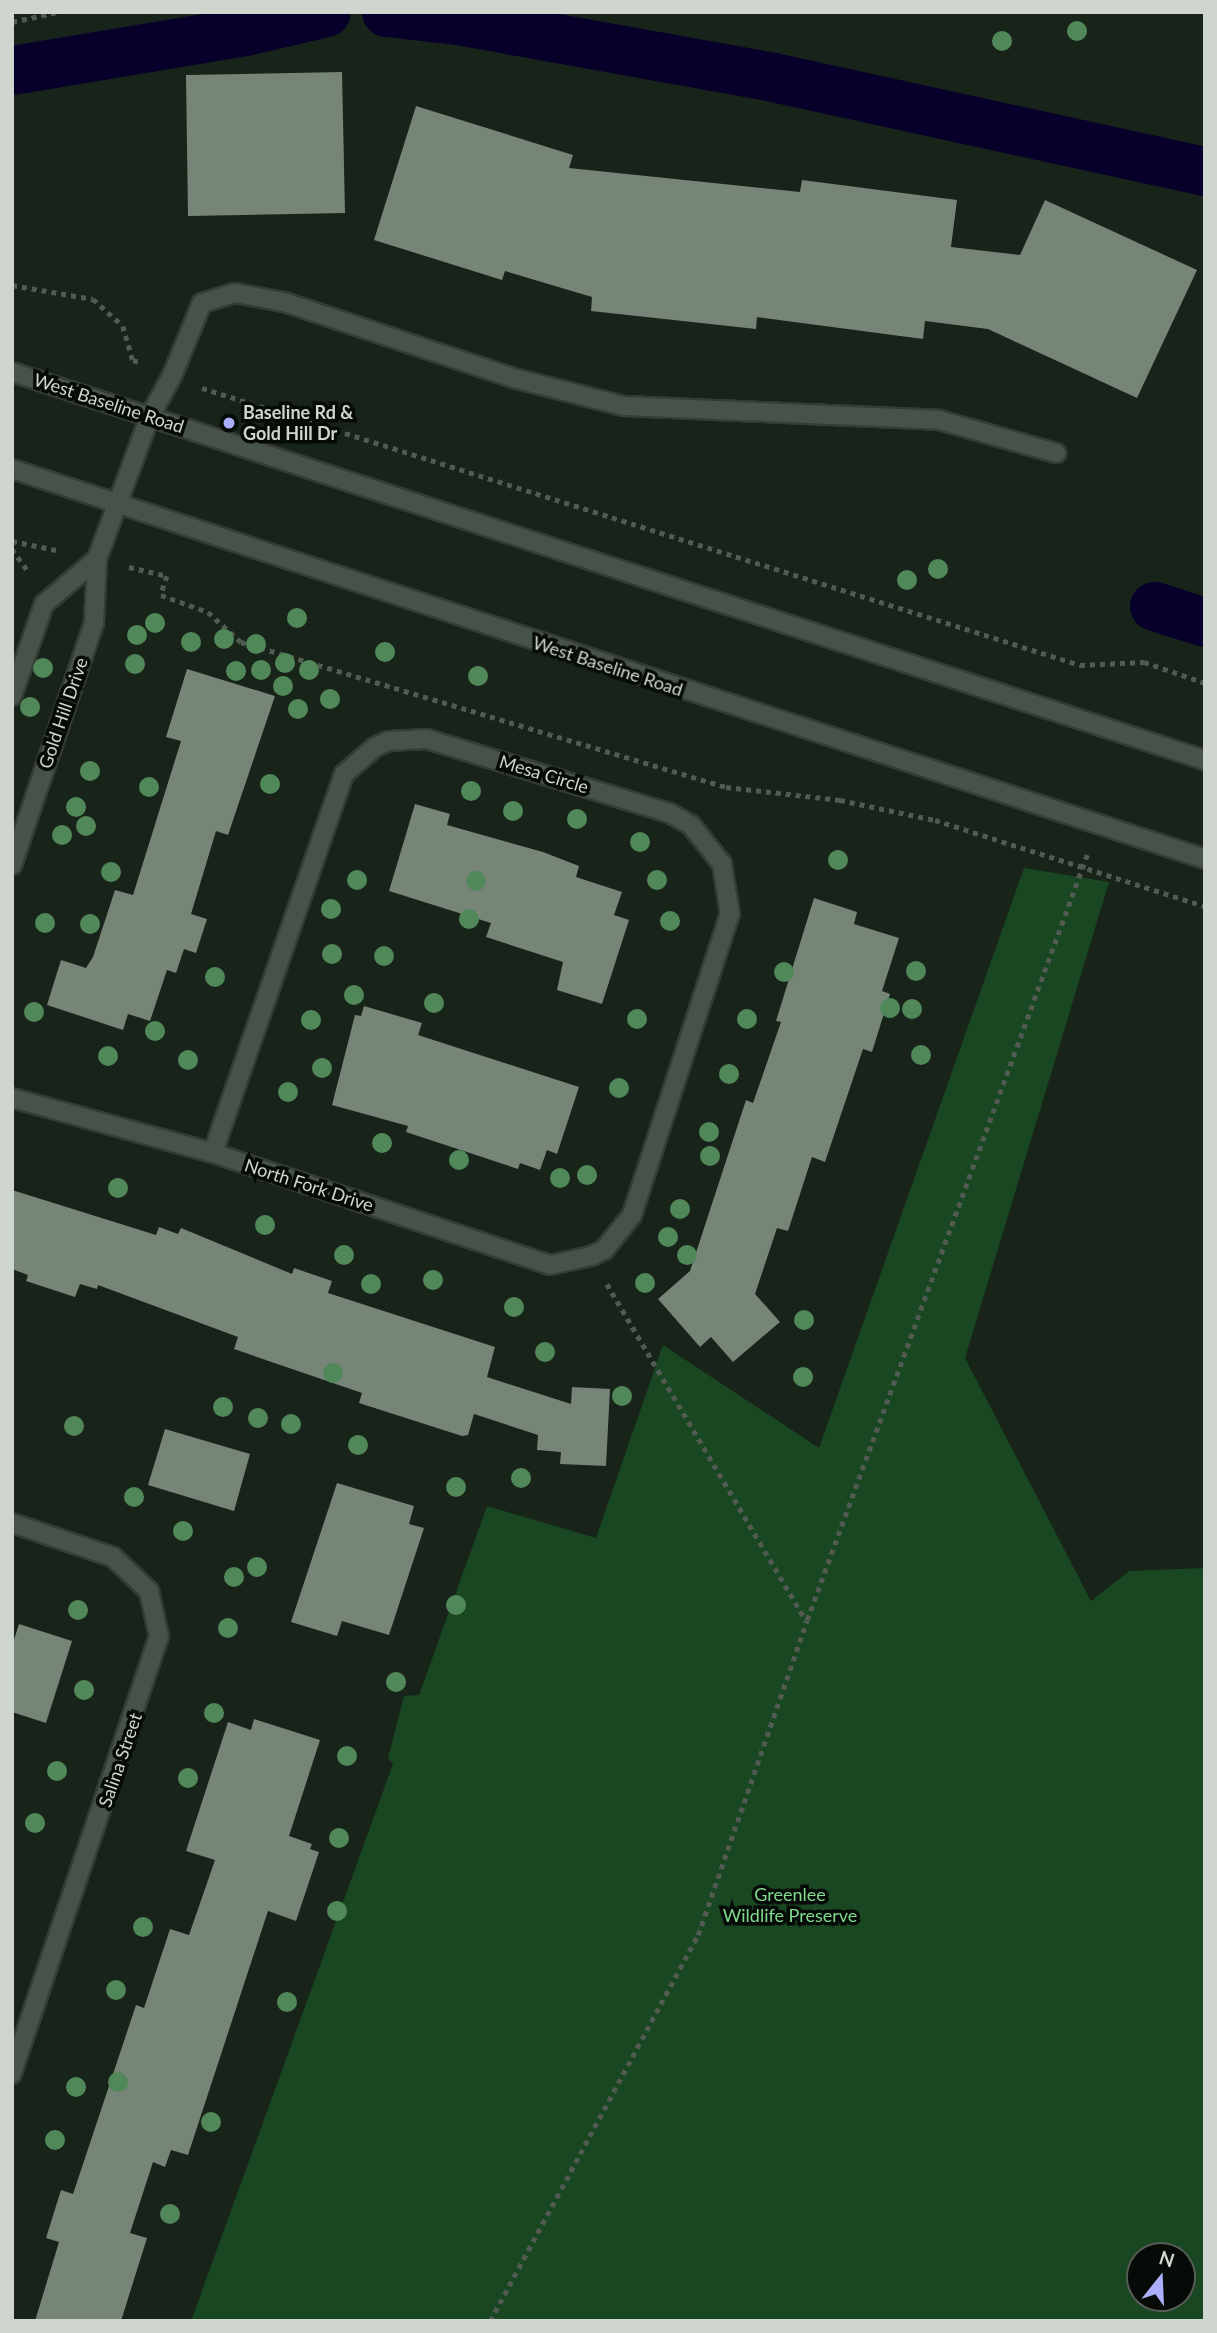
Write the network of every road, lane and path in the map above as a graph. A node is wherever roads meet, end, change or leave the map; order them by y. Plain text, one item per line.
1 (57, 12) edge
2 (12, 22) edge
3 (12, 285) edge
4 (12, 372) edge
5 (172, 376) junction
6 (150, 416) junction
7 (1056, 453) dead end
8 (12, 469) edge
9 (116, 504) junction
10 (12, 549) edge
11 (97, 559) junction
12 (27, 570) dead end
13 (167, 576) dead end
14 (1205, 683) edge
15 (12, 696) edge
16 (1205, 760) edge
17 (1099, 825) junction
18 (1205, 859) edge
19 (12, 865) edge
20 (1083, 866) junction
21 (1205, 906) edge
22 (12, 1098) edge
23 (213, 1153) junction
24 (597, 1253) junction
25 (12, 1523) edge
26 (807, 1620) junction
27 (12, 2074) edge
28 (490, 2321) edge

1 - 2 path
3 - 5 path
4 - 6 street, West Baseline Road
5 - 6 street, Gold Hill Drive
5 - 7 street, Gold Hill Drive
5 - 14 path
6 - 9 street, Gold Hill Drive
6 - 16 street, West Baseline Road
8 - 9 street, West Baseline Road
9 - 11 street, Gold Hill Drive
9 - 17 street, West Baseline Road
10 - 12 path
11 - 15 street
11 - 19 street, Gold Hill Drive
13 - 20 path
17 - 18 street, West Baseline Road
17 - 20 path
20 - 21 path
20 - 26 path
22 - 23 street, North Fork Drive
23 - 24 street, North Fork Drive
23 - 24 street, Mesa Circle
24 - 26 path
25 - 27 street, Salina Street
26 - 28 path

